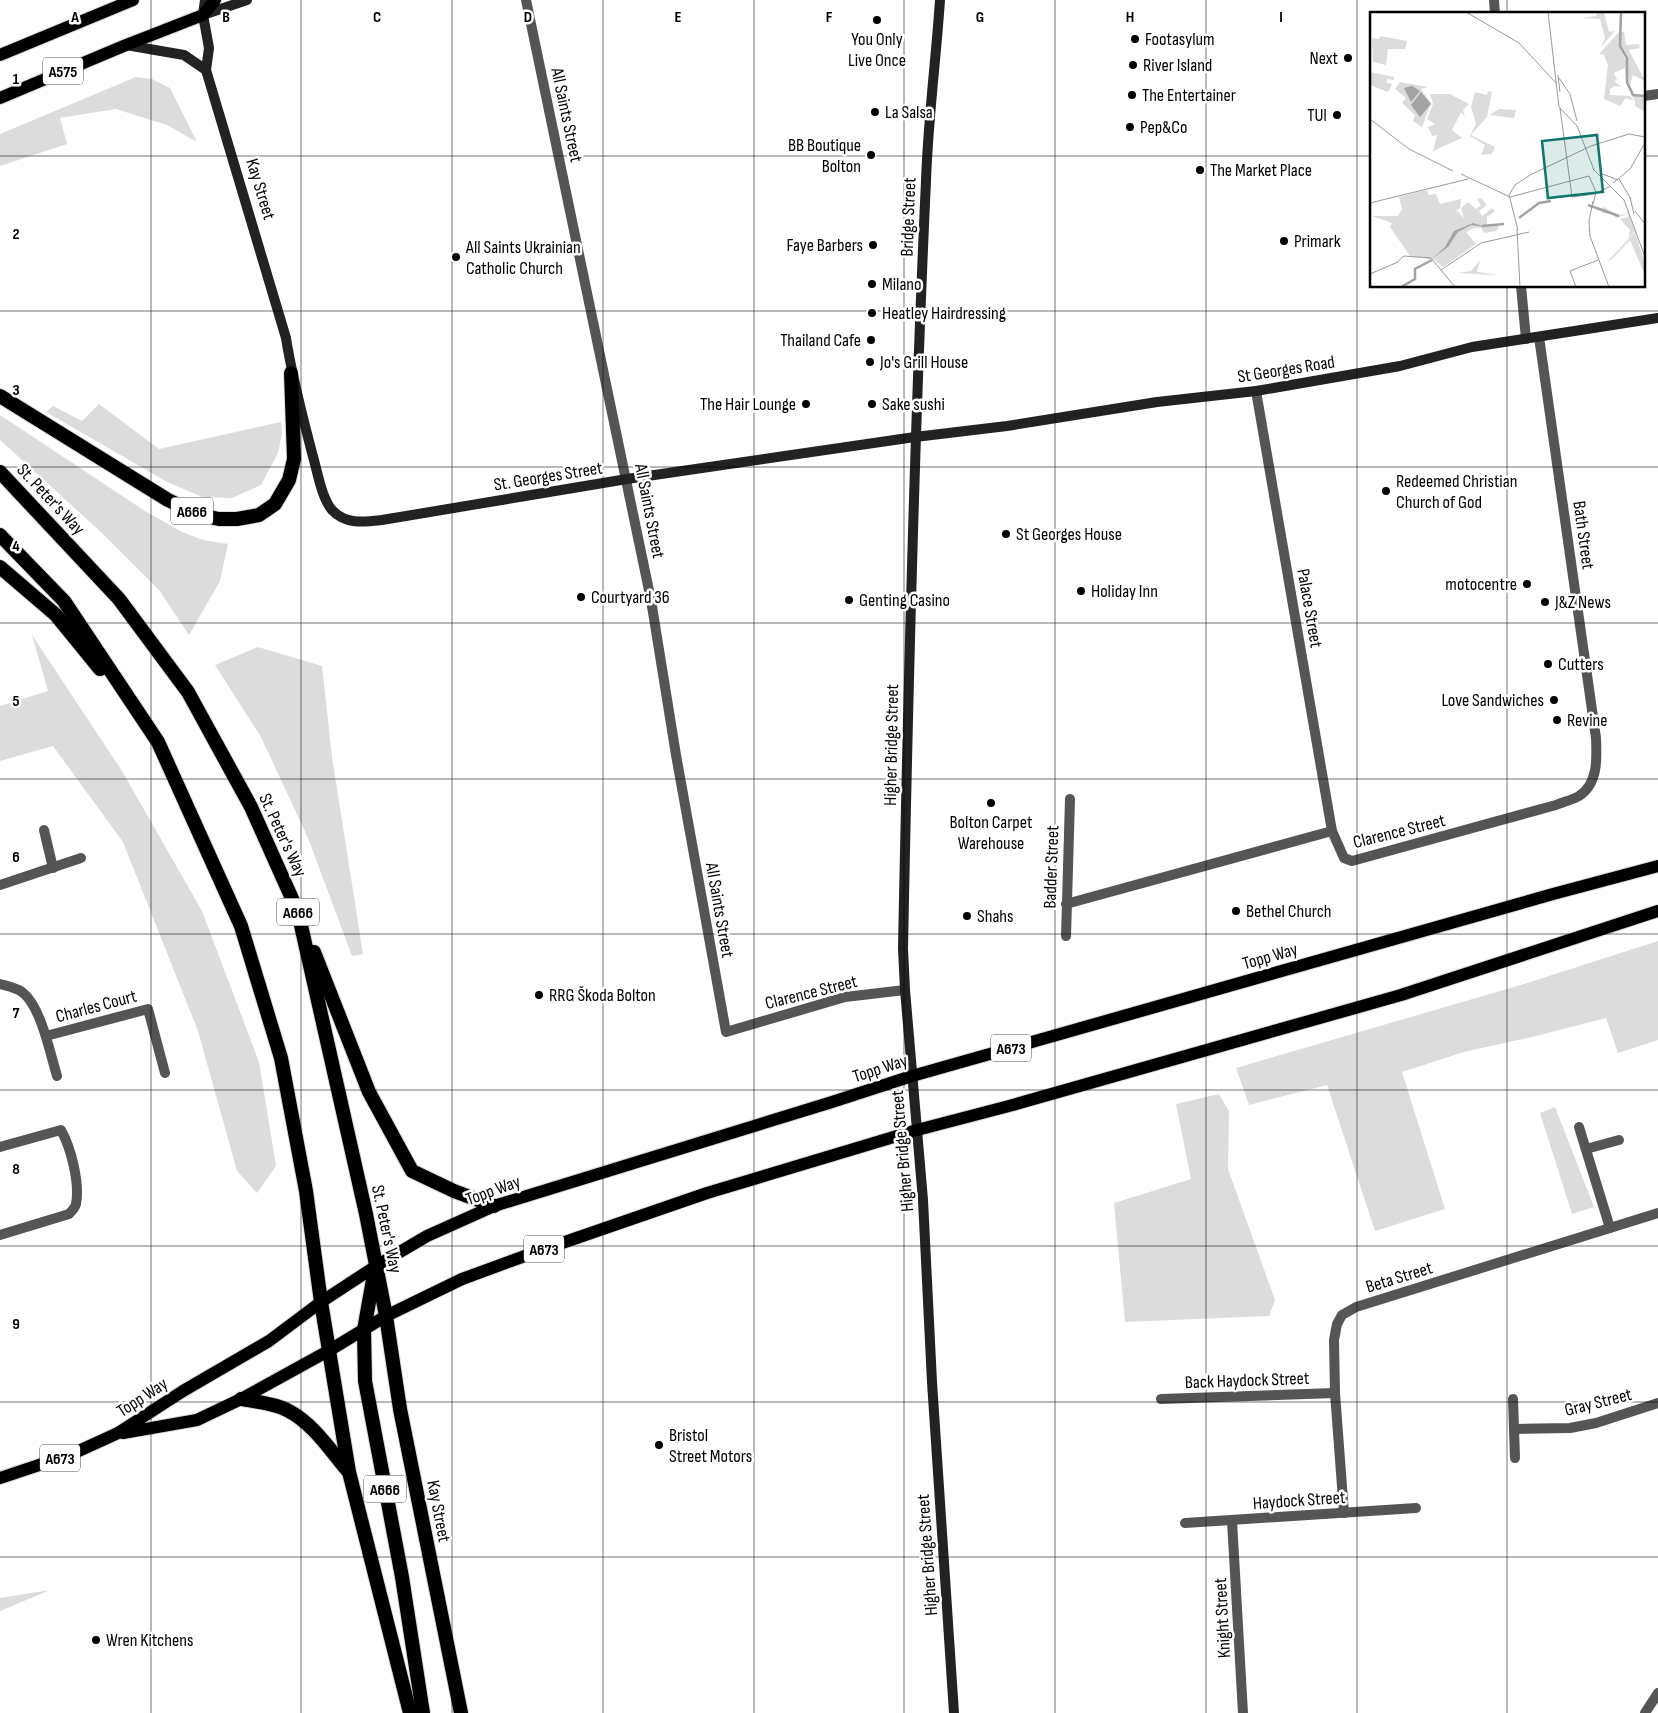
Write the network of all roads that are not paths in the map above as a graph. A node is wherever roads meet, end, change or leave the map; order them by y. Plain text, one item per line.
1 (133, 0) edge
2 (205, 0) edge
3 (215, 0) edge
4 (247, 0) edge
5 (526, 0) edge
6 (940, 0) edge
7 (203, 15) junction
8 (126, 45) junction
9 (0, 55) edge
10 (206, 70) junction
11 (0, 98) edge
12 (1521, 288) edge
13 (1658, 318) edge
14 (1538, 337) junction
15 (1526, 339) junction
16 (291, 372) junction
17 (1256, 391) junction
18 (0, 396) edge
19 (916, 437) junction
20 (0, 472) edge
21 (627, 479) junction
22 (0, 535) edge
23 (0, 567) edge
24 (1596, 738) joint
25 (158, 742) junction
26 (1070, 799) dead end
27 (44, 830) dead end
28 (1332, 831) junction
29 (81, 858) dead end
30 (1658, 866) edge
31 (53, 868) junction
32 (0, 884) edge
33 (1066, 904) junction
34 (1658, 911) edge
35 (298, 912) junction
36 (1066, 936) dead end
37 (0, 984) edge
38 (904, 990) junction
39 (726, 1032) joint
40 (46, 1036) junction
41 (165, 1073) dead end
42 (57, 1076) dead end
43 (912, 1076) junction
44 (1579, 1127) dead end
45 (917, 1130) junction
46 (1619, 1140) dead end
47 (0, 1147) edge
48 (1586, 1150) junction
49 (494, 1206) junction
50 (1658, 1213) edge
51 (1610, 1228) junction
52 (0, 1235) edge
53 (376, 1266) junction
54 (322, 1302) junction
55 (386, 1316) junction
56 (364, 1330) junction
57 (330, 1350) junction
58 (1336, 1393) junction
59 (241, 1399) junction
60 (1160, 1399) dead end
61 (1513, 1399) dead end
62 (1658, 1403) edge
63 (1514, 1429) junction
64 (118, 1433) junction
65 (1515, 1458) dead end
66 (349, 1472) junction
67 (0, 1478) edge
68 (1416, 1508) dead end
69 (1344, 1513) junction
70 (1232, 1521) junction
71 (1185, 1523) dead end
72 (1658, 1693) edge
73 (410, 1713) edge
74 (423, 1713) edge
75 (461, 1713) edge
76 (954, 1713) edge
77 (1244, 1713) edge
78 (1646, 1713) edge

1 - 9 main road, A575
2 - 7 main road, Kay Street
3 - 7 main road
4 - 7 main road
5 - 21 street, All Saints Street
6 - 19 main road, Bridge Street
7 - 8 main road, A575
7 - 10 main road, Kay Street
8 - 10 main road
8 - 11 main road, A575
10 - 16 main road, Kay Street
12 - 15 street
13 - 14 main road, St Georges Road
14 - 15 main road, St Georges Road
14 - 24 street, Bath Street
15 - 17 main road, St Georges Road
16 - 18 highway, A666
16 - 21 main road, St. Georges Street
17 - 19 main road, St Georges Road
17 - 28 street, Palace Street
19 - 21 main road, St. Georges Street
19 - 38 main road, Higher Bridge Street
20 - 35 highway, St. Peter's Way / A666
21 - 39 street, All Saints Street
22 - 25 highway, A666
23 - 25 highway, A666
24 - 28 street, Clarence Street
25 - 54 highway, A666
26 - 33 street, Badder Street
27 - 31 street
28 - 33 street, Clarence Street
29 - 31 street
30 - 43 main road, Topp Way / A673
31 - 32 street
33 - 36 street, Badder Street
34 - 45 main road, Topp Way / A673
35 - 49 highway
35 - 53 highway, St. Peter's Way / A666
37 - 40 street, Charles Court
38 - 39 street, Clarence Street
38 - 43 main road, Higher Bridge Street
40 - 41 street, Charles Court
40 - 42 street, Charles Court
43 - 45 main road, Higher Bridge Street
43 - 49 main road, Topp Way / A673
44 - 48 street
45 - 55 main road, Topp Way / A673
45 - 76 main road, Higher Bridge Street
46 - 48 street
47 - 52 street
48 - 51 street
49 - 53 main road, Topp Way / A673
50 - 51 street, Beta Street
51 - 58 street, Beta Street
53 - 54 main road, Topp Way / A673
53 - 55 highway, St. Peter's Way / A666
53 - 56 highway, A666
54 - 57 highway, A666
54 - 64 main road, Topp Way / A673
55 - 56 main road, Topp Way / A673
55 - 75 highway, Kay Street / A666
56 - 57 main road, Topp Way / A673
56 - 74 highway, A666
57 - 59 main road, Topp Way / A673
57 - 66 highway, A666
58 - 60 street, Back Haydock Street
58 - 69 street, Beta Street
59 - 64 main road, Topp Way / A673
59 - 66 highway
61 - 63 street
62 - 63 street, Gray Street
63 - 65 street
64 - 67 main road, A673
66 - 73 highway, A666
68 - 69 street, Haydock Street
69 - 70 street, Haydock Street
70 - 71 street, Haydock Street
70 - 77 street, Knight Street
72 - 78 street

